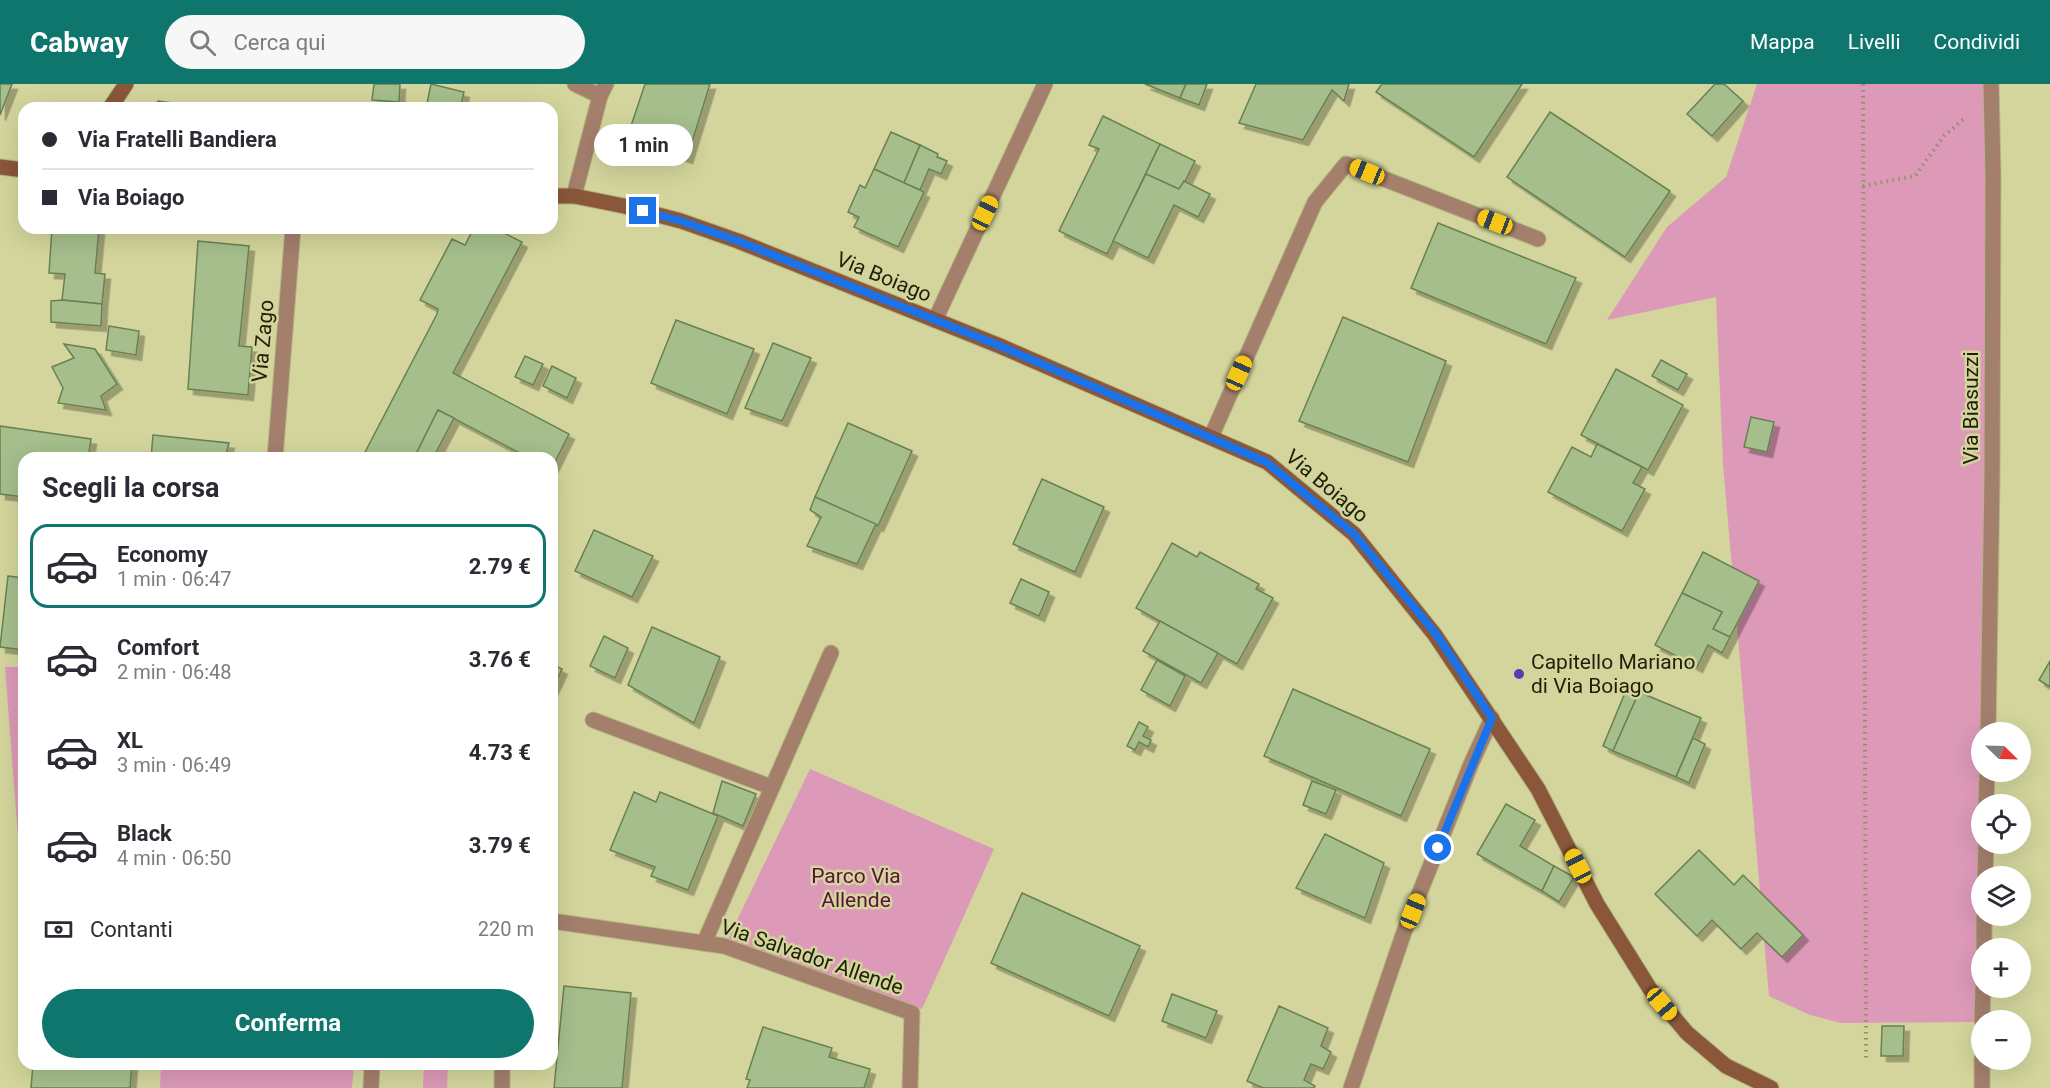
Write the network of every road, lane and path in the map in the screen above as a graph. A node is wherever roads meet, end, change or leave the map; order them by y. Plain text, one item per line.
1 (126, 84) edge
2 (575, 84) edge
3 (1046, 84) edge
4 (1863, 84) edge
5 (603, 90) edge
6 (1991, 90) edge
7 (114, 102) edge
8 (0, 168) edge
9 (18, 170) edge
10 (1863, 186) junction
11 (558, 196) edge
12 (574, 196) junction
13 (293, 234) edge
14 (1538, 239) dead end
15 (935, 320) junction
16 (1211, 437) junction
17 (275, 452) edge
18 (831, 653) dead end
19 (1492, 718) junction
20 (593, 720) dead end
21 (1988, 722) edge
22 (771, 788) junction
23 (558, 922) edge
24 (704, 943) junction
25 (1866, 1060) dead end
26 (372, 1070) edge
27 (502, 1070) edge
28 (1982, 1070) edge
29 (371, 1088) edge
30 (502, 1088) edge
31 (910, 1088) edge
32 (1351, 1088) edge
33 (1771, 1088) edge
34 (1982, 1088) edge

1 - 7 street
2 - 5 street
3 - 15 street
4 - 10 path
5 - 12 street
6 - 10 path
6 - 21 street, Via Biasuzzi
8 - 9 street
10 - 25 path
11 - 12 street, Via Boiago
12 - 15 street, Via Boiago
13 - 17 street, Via Zago
14 - 16 street
15 - 16 street, Via Boiago
16 - 19 street, Via Boiago
18 - 22 street
19 - 32 street
19 - 33 street, Via Boiago
20 - 22 street
22 - 24 street
23 - 24 street, Via Salvador Allende
24 - 31 street, Via Salvador Allende
26 - 29 street
27 - 30 street
28 - 34 street

